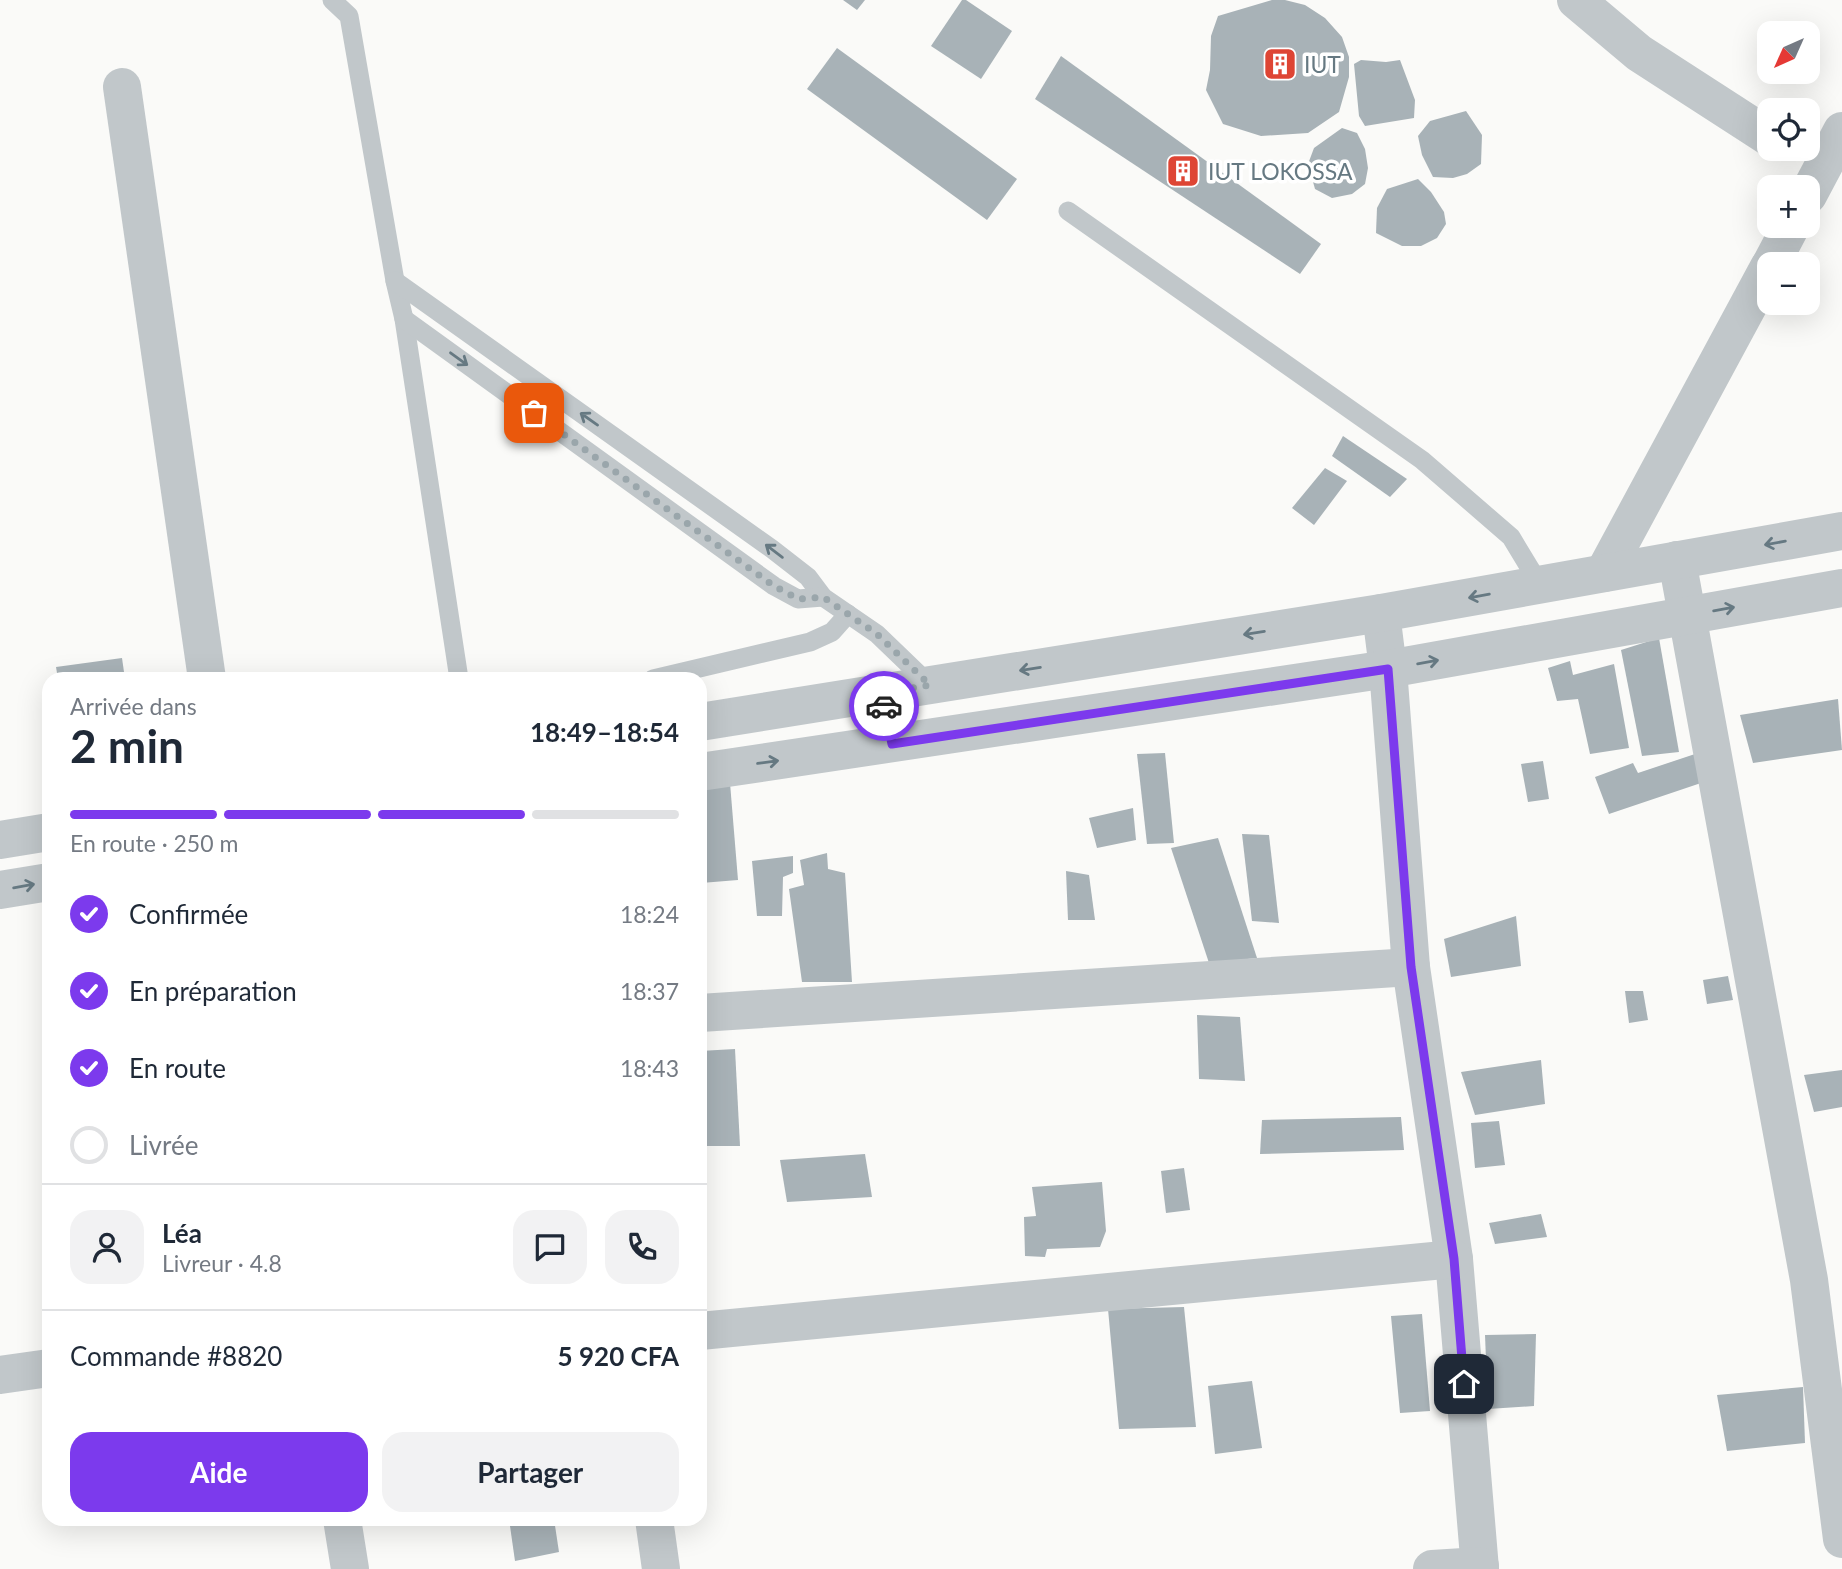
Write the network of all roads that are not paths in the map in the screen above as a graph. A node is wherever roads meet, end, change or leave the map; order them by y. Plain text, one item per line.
1 (332, 0) edge
2 (362, 0) edge
3 (1576, 0) edge
4 (349, 16) junction
5 (122, 87) dead end
6 (1757, 129) edge
7 (1842, 131) edge
8 (1797, 161) edge
9 (1808, 175) edge
10 (1818, 175) edge
11 (1068, 211) dead end
12 (394, 281) junction
13 (1757, 289) edge
14 (404, 319) junction
15 (1842, 530) edge
16 (1677, 560) junction
17 (1604, 573) junction
18 (1539, 585) junction
19 (1842, 588) edge
20 (823, 597) junction
21 (1381, 613) junction
22 (848, 614) junction
23 (1688, 616) junction
24 (1388, 669) junction
25 (206, 672) edge
26 (458, 672) edge
27 (683, 672) edge
28 (930, 685) junction
29 (881, 693) junction
30 (707, 721) edge
31 (892, 744) junction
32 (707, 771) edge
33 (42, 833) edge
34 (0, 840) edge
35 (42, 883) edge
36 (0, 890) edge
37 (1411, 967) junction
38 (707, 1013) edge
39 (1454, 1259) junction
40 (707, 1330) edge
41 (42, 1369) edge
42 (0, 1375) edge
43 (343, 1526) edge
44 (655, 1526) edge
45 (1842, 1539) edge
46 (1480, 1567) edge
47 (351, 1569) edge
48 (661, 1569) edge
49 (1432, 1569) edge

1 - 4 lane
2 - 4 lane
3 - 6 street
4 - 12 lane
5 - 25 street
7 - 10 street
8 - 9 street
11 - 18 lane
12 - 14 lane
20 -> 12 lane
13 - 17 street
14 -> 20 lane
14 - 26 lane
15 -> 16 street
16 - 17 street
16 - 23 street
17 - 18 street
18 -> 21 street
23 -> 19 street
20 - 22 lane
21 - 24 street
21 -> 28 street
22 - 27 lane
22 - 28 lane
24 -> 23 street
23 - 45 street
24 - 31 street
24 - 37 street
28 - 29 street
29 - 30 street
29 - 31 street
32 -> 31 street
33 - 34 street
36 -> 35 street
37 - 38 street
37 - 39 street
39 - 40 street
39 - 46 street
41 - 42 street
43 - 47 street
44 - 48 street
46 - 49 street

